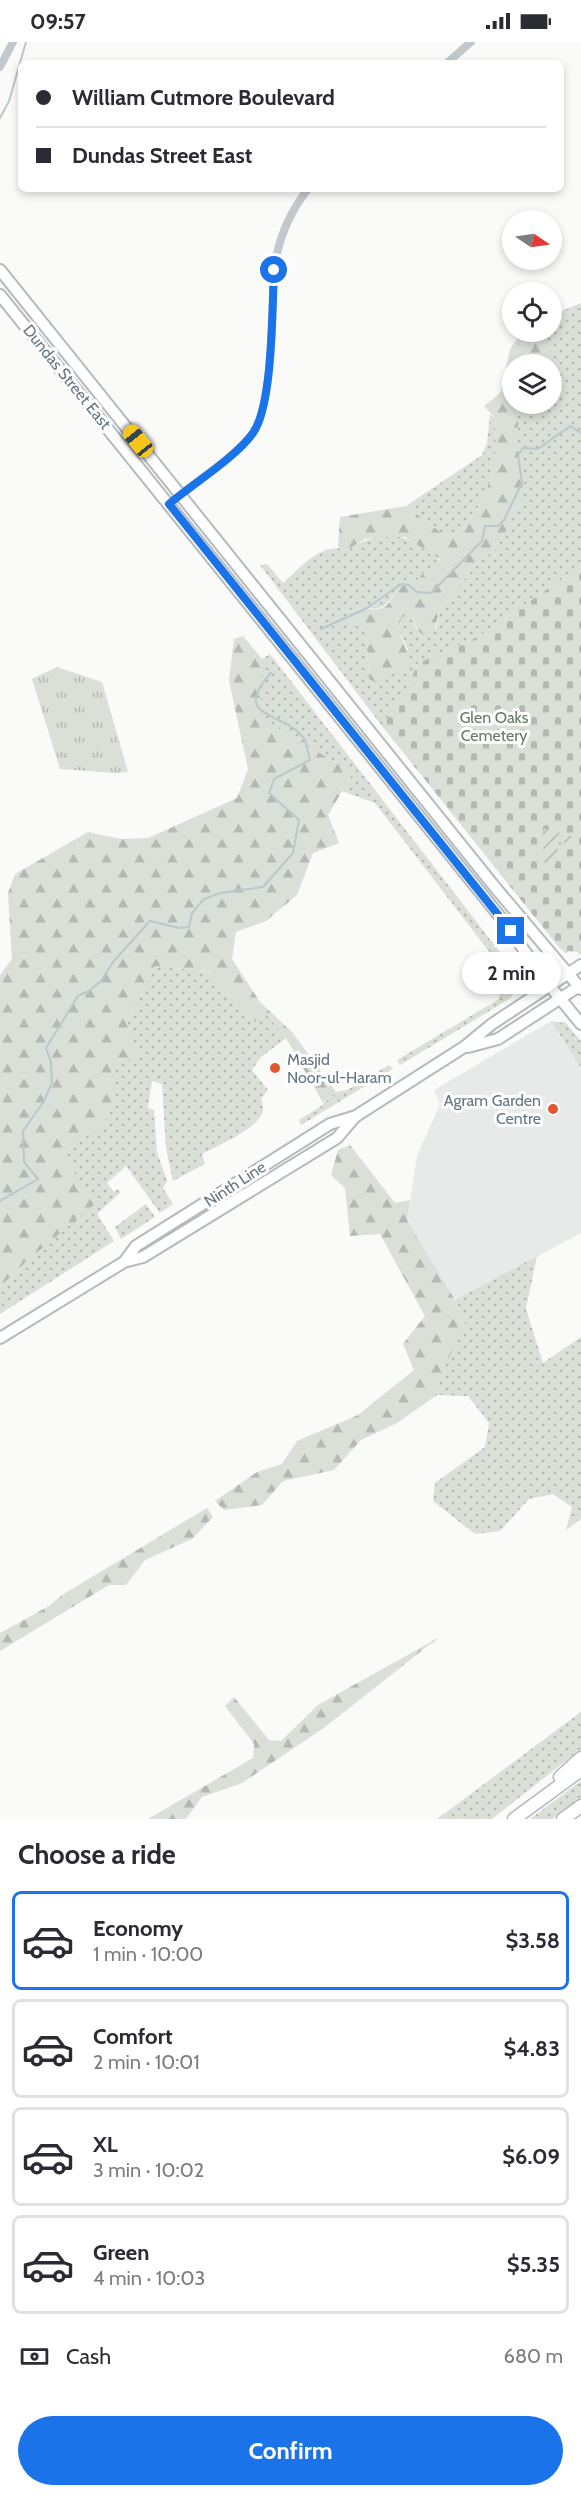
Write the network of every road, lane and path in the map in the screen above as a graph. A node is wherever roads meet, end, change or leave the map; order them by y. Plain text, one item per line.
1 (13, 42) edge
2 (471, 42) edge
3 (450, 60) edge
4 (0, 67) edge
5 (306, 192) edge
6 (0, 270) edge
7 (0, 295) edge
8 (181, 494) junction
9 (169, 504) junction
10 (581, 965) edge
11 (568, 973) junction
12 (549, 985) junction
13 (580, 987) edge
14 (561, 999) junction
15 (581, 1024) edge
16 (464, 1047) junction
17 (354, 1118) junction
18 (124, 1262) junction
19 (0, 1338) edge
20 (581, 1758) edge
21 (581, 1770) edge
22 (581, 1806) edge
23 (527, 1809) junction
24 (513, 1819) edge
25 (563, 1819) edge

1 - 4 street
2 - 3 street
5 - 8 street
6 - 8 main road, Dundas Street East
7 - 9 main road, Dundas Street East
8 - 9 street
8 - 11 main road, Dundas Street East
9 - 12 main road, Dundas Street East
10 - 11 main road, Ninth Line
11 - 12 main road, Ninth Line
11 - 13 main road, Dundas Street East
12 - 14 main road, Dundas Street East
12 - 16 main road, Ninth Line
13 - 14 main road, Ninth Line
14 - 15 main road, Dundas Street East
14 - 16 main road, Ninth Line
16 - 17 main road, Ninth Line
17 - 18 main road, Ninth Line
17 - 18 main road, Ninth Line
18 - 19 main road, Ninth Line
20 - 23 highway
21 - 23 highway
22 - 25 highway
23 - 24 highway

